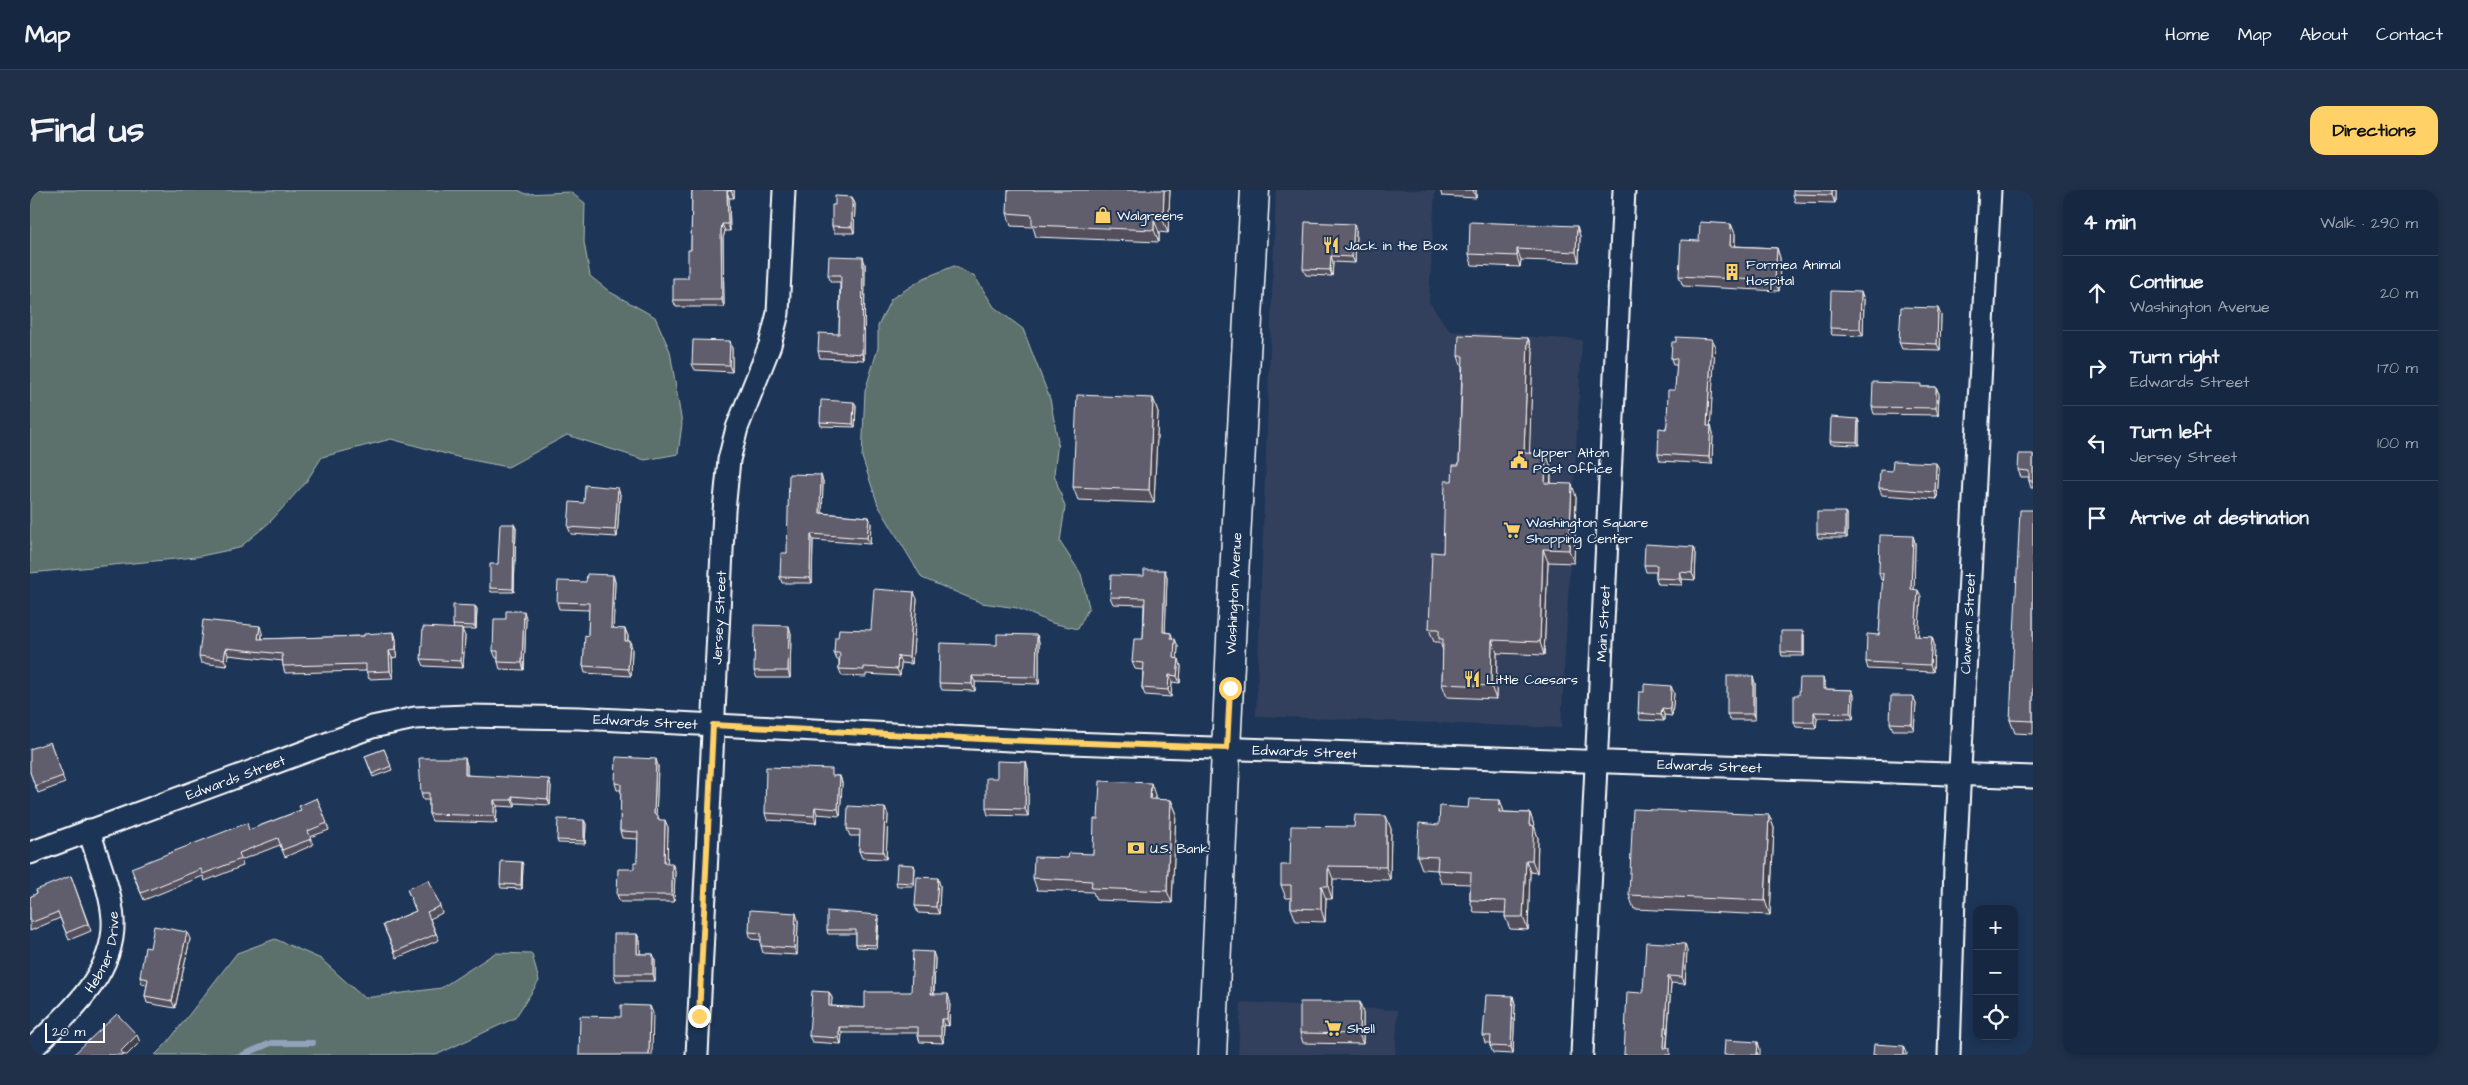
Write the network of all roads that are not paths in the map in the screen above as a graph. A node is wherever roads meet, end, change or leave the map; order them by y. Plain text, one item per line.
1 (784, 190) edge
2 (1255, 190) edge
3 (1624, 190) edge
4 (1990, 190) edge
5 (713, 725) junction
6 (1227, 748) junction
7 (1594, 763) junction
8 (1960, 774) junction
9 (2033, 777) edge
10 (88, 830) junction
11 (30, 853) edge
12 (30, 1051) edge
13 (698, 1055) edge
14 (1212, 1055) edge
15 (1582, 1055) edge
16 (1948, 1055) edge

1 - 5 street, Jersey Street
2 - 6 main road, Washington Avenue
3 - 7 street, Main Street
4 - 8 street, Clawson Street
5 - 6 street, Edwards Street
5 - 10 street, Edwards Street
5 - 13 street, Jersey Street
6 - 7 street, Edwards Street
6 - 14 main road, Washington Avenue
7 - 8 street, Edwards Street
7 - 15 street, Main Street
8 - 9 street, Edwards Street
8 - 16 street, Clawson Street
10 - 11 street, Edwards Street
10 - 12 street, Hebner Drive

